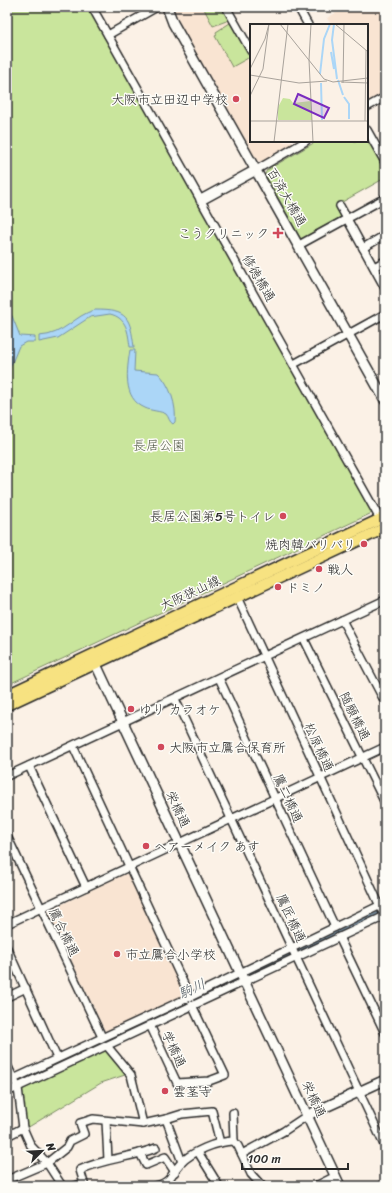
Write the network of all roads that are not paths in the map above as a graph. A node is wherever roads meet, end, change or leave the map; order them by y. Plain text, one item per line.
1 (92, 7) edge
2 (157, 7) edge
3 (168, 7) edge
4 (226, 7) edge
5 (298, 7) edge
6 (307, 24) edge
7 (108, 35) junction
8 (250, 49) edge
9 (385, 97) edge
10 (368, 106) edge
11 (368, 132) edge
12 (304, 142) edge
13 (385, 162) edge
14 (256, 170) junction
15 (385, 198) edge
16 (201, 200) junction
17 (340, 206) dead end
18 (347, 218) junction
19 (385, 236) edge
20 (299, 245) junction
21 (363, 248) junction
22 (385, 261) edge
23 (374, 267) junction
24 (385, 288) edge
25 (385, 314) edge
26 (349, 334) junction
27 (294, 364) junction
28 (385, 400) edge
29 (383, 521) edge
30 (236, 597) junction
31 (384, 604) edge
32 (342, 620) junction
33 (304, 639) junction
34 (264, 657) junction
35 (94, 659) junction
36 (219, 678) junction
37 (7, 694) edge
38 (174, 699) junction
39 (385, 702) edge
40 (7, 705) edge
41 (123, 723) junction
42 (73, 746) junction
43 (385, 747) edge
44 (363, 758) junction
45 (29, 766) junction
46 (7, 776) edge
47 (320, 778) junction
48 (275, 799) junction
49 (385, 803) edge
50 (232, 819) junction
51 (8, 840) edge
52 (180, 843) junction
53 (129, 868) junction
54 (86, 887) junction
55 (381, 905) edge
56 (40, 908) junction
57 (385, 916) edge
58 (7, 924) edge
59 (335, 927) junction
60 (340, 936) junction
61 (7, 948) edge
62 (292, 949) junction
63 (296, 957) junction
64 (242, 977) junction
65 (26, 988) junction
66 (7, 997) edge
67 (190, 997) junction
68 (192, 1005) junction
69 (150, 1025) junction
70 (385, 1033) edge
71 (102, 1037) junction
72 (107, 1046) junction
73 (57, 1058) junction
74 (7, 1065) edge
75 (385, 1080) edge
76 (14, 1083) edge
77 (7, 1092) edge
78 (359, 1092) junction
79 (233, 1113) dead end
80 (308, 1115) junction
81 (166, 1119) junction
82 (106, 1121) junction
83 (143, 1124) junction
84 (23, 1128) junction
85 (7, 1136) edge
86 (234, 1141) junction
87 (220, 1143) junction
88 (385, 1147) edge
89 (156, 1148) dead end
90 (198, 1152) junction
91 (140, 1153) junction
92 (242, 1154) junction
93 (108, 1160) junction
94 (182, 1162) junction
95 (47, 1163) junction
96 (174, 1172) junction
97 (336, 1176) junction
98 (7, 1180) edge
99 (62, 1186) edge
100 (76, 1186) edge
101 (159, 1186) edge
102 (219, 1186) edge
103 (262, 1186) edge
104 (316, 1186) edge
105 (340, 1186) edge

1 - 7 street, 修徳橋通
2 - 7 street
3 - 14 street, 百済大橋通
4 - 8 street
5 - 6 street
7 - 16 street, 修徳橋通
9 - 10 street
11 - 13 street
12 - 14 street
14 - 16 street
14 - 20 street, 百済大橋通
15 - 18 street
16 - 27 street, 修徳橋通
17 - 18 street
18 - 20 street
18 - 21 street
19 - 21 street
20 - 26 street, 百済大橋通
21 - 23 street
22 - 23 street
23 - 24 street
25 - 26 street
26 - 27 street
26 - 28 street, 百済大橋通
27 - 29 street, 修徳橋通
29 - 30 main road, 大阪狭山線
29 - 35 main road, 大阪狭山線
30 - 34 street, 松原橋通
30 - 35 main road, 大阪狭山線
31 - 32 street
32 - 33 street
32 - 39 street
33 - 34 street
33 - 44 street, 随願橋通
34 - 36 street
34 - 47 street, 松原橋通
35 - 37 main road, 大阪狭山線
35 - 40 main road, 大阪狭山線
35 - 41 street, 栄橋通
36 - 38 street
36 - 48 street, 鷹二橋通
38 - 41 street
38 - 50 street, 鷹匠橋通
41 - 42 street
41 - 52 street, 栄橋通
42 - 45 street
42 - 53 street
43 - 44 street
44 - 47 street
44 - 49 street, 随願橋通
45 - 46 street
45 - 54 street
47 - 48 street
47 - 55 street, 松原橋通
48 - 50 street
48 - 59 street, 鷹二橋通
50 - 52 street
50 - 62 street, 鷹匠橋通
51 - 56 street, 鷹合橋通
52 - 53 street
52 - 64 street, 栄橋通
53 - 54 street
53 - 67 street
54 - 56 street
55 - 57 street, 松原橋通
55 - 59 street
56 - 58 street
56 - 71 street, 鷹合橋通
57 - 60 street
59 - 62 street
60 - 63 street
60 - 70 street
61 - 65 street
62 - 63 street, 鷹匠橋通
62 - 64 street
63 - 64 street
63 - 78 street, 鷹匠橋通
64 - 67 street
64 - 68 street
64 - 80 street, 栄橋通
65 - 66 street
65 - 73 street
67 - 71 street
68 - 69 street
68 - 69 street, 学橋通
69 - 72 street
71 - 73 street
72 - 76 street
72 - 83 street
73 - 76 street
74 - 76 street
75 - 78 street
76 - 77 street
76 - 84 street
78 - 80 street
78 - 88 street, 鷹匠橋通
79 - 86 street
80 - 92 street
80 - 97 street, 栄橋通
81 - 83 street
81 - 87 street
81 - 94 street
82 - 83 street
82 - 93 street
82 - 95 street
84 - 85 street
84 - 95 street
86 - 87 street
86 - 92 street
87 - 90 street
89 - 91 street
90 - 94 street
90 - 102 street
91 - 93 street
91 - 96 street
92 - 103 street
93 - 100 street
94 - 96 street
95 - 98 street
95 - 99 street
96 - 101 street
97 - 104 street
97 - 105 street, 栄橋通

